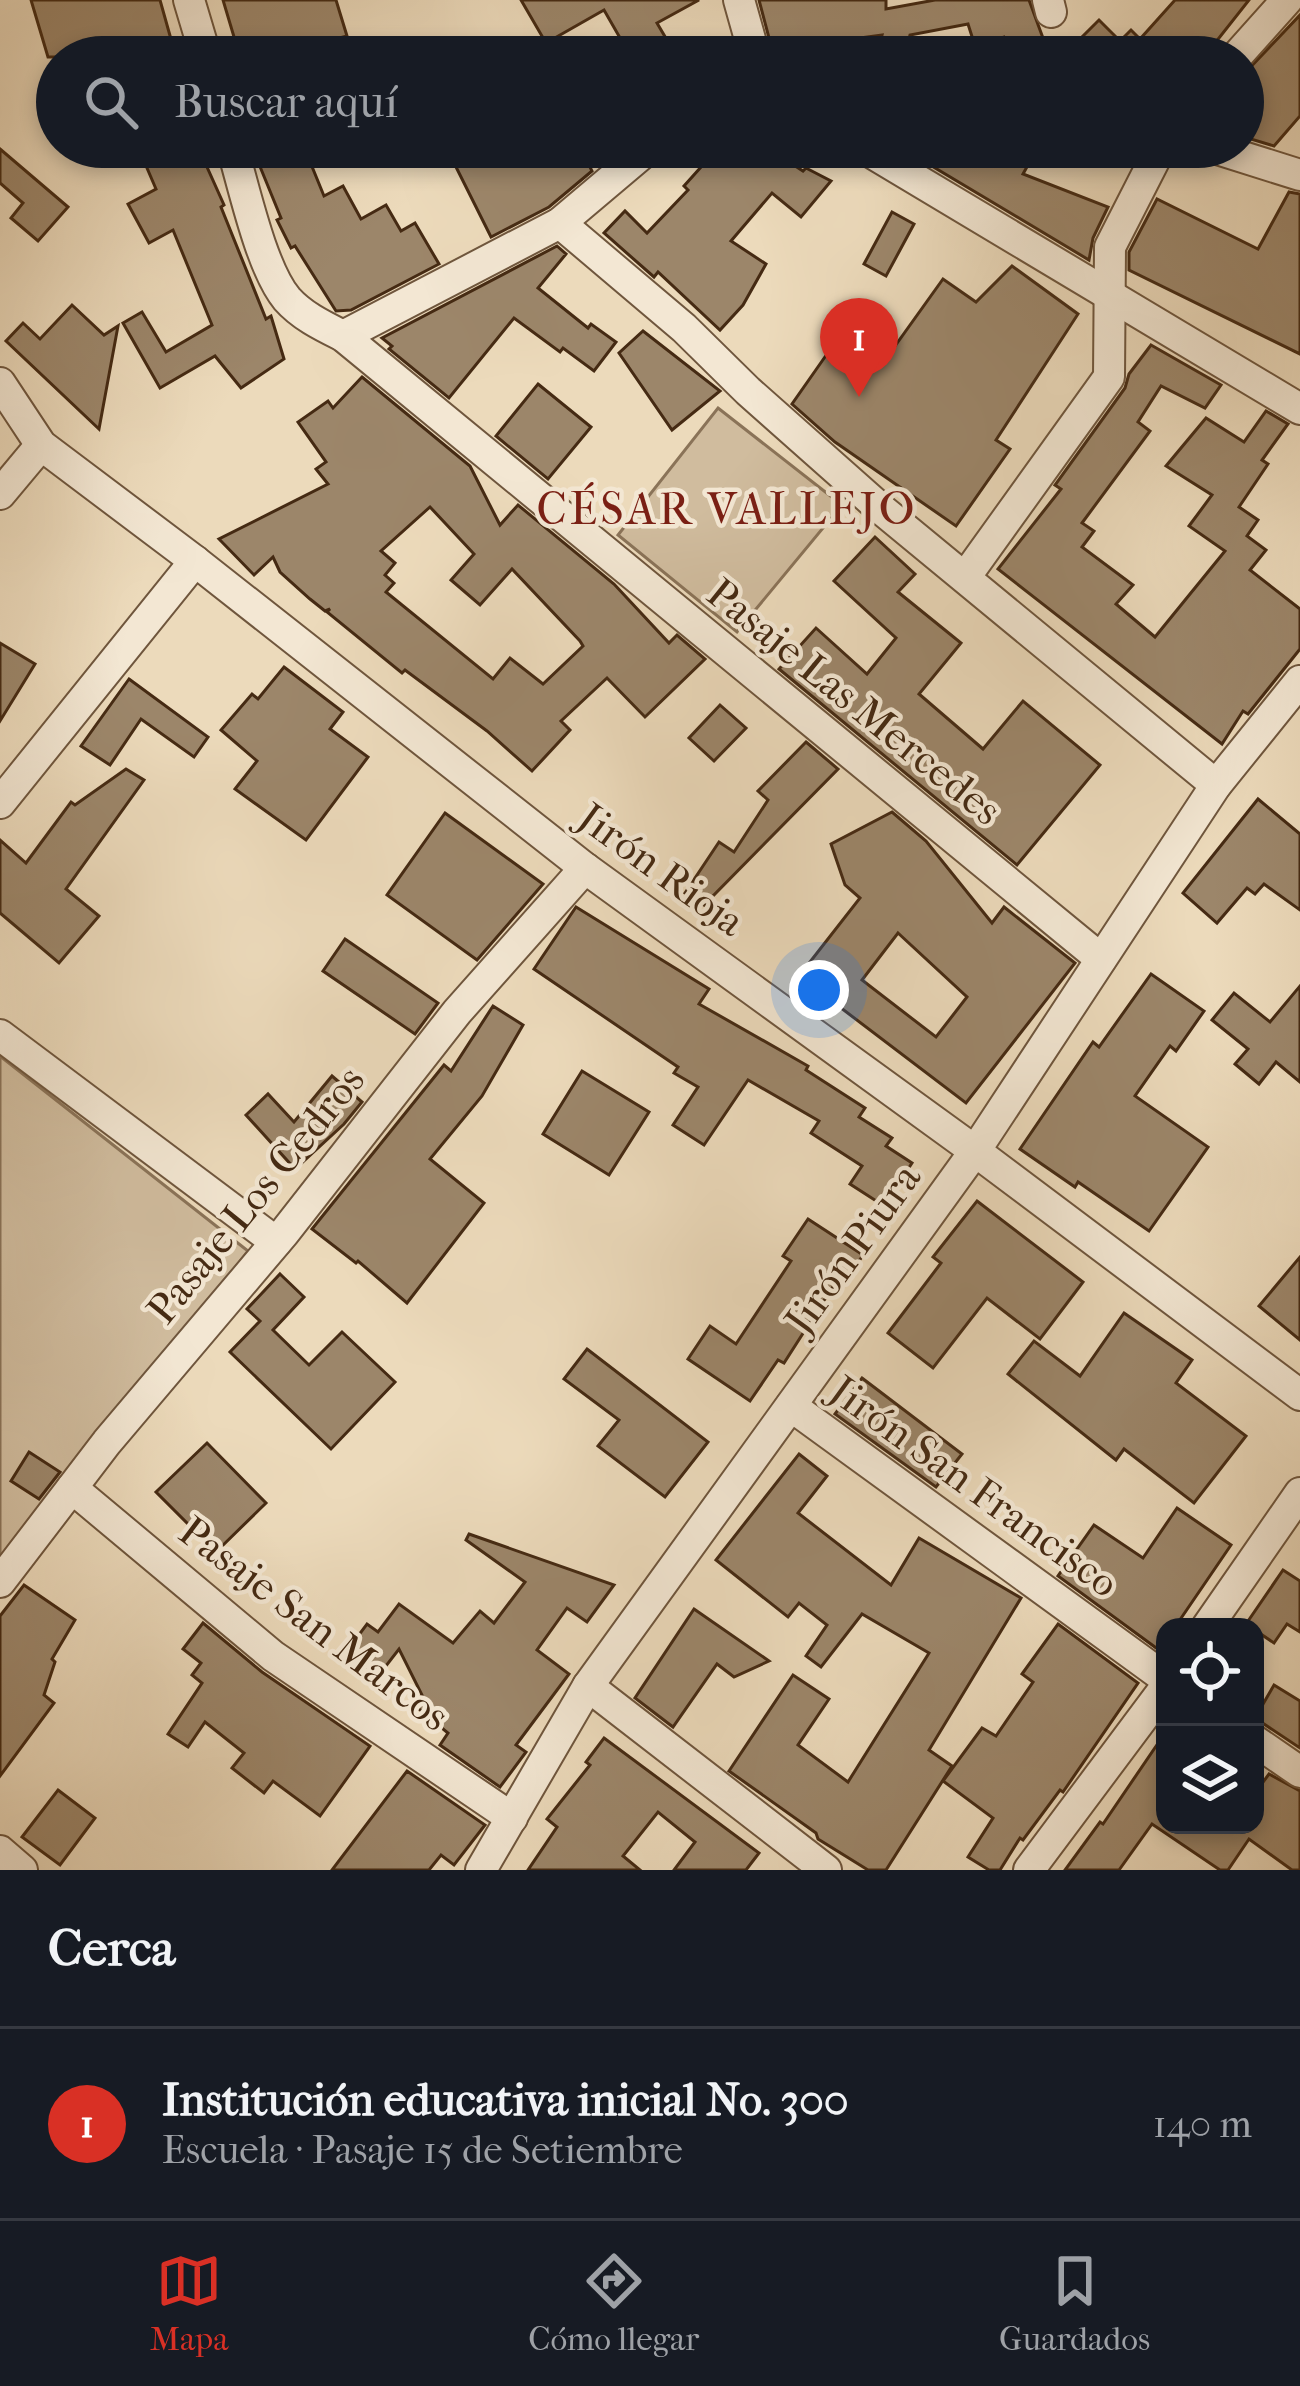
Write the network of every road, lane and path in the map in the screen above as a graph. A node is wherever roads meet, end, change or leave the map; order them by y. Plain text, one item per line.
1 (189, 0) edge
2 (739, 0) edge
3 (1287, 0) edge
4 (200, 36) edge
5 (749, 36) edge
6 (1255, 36) edge
7 (1264, 164) edge
8 (238, 168) edge
9 (625, 168) edge
10 (897, 168) edge
11 (1150, 168) edge
12 (1300, 175) edge
13 (560, 223) junction
14 (1109, 295) junction
15 (343, 336) junction
16 (0, 382) edge
17 (1300, 409) edge
18 (41, 446) junction
19 (0, 494) edge
20 (195, 561) junction
21 (966, 576) junction
22 (1300, 681) edge
23 (1290, 714) edge
24 (1216, 785) junction
25 (0, 803) edge
26 (585, 868) junction
27 (1101, 959) junction
28 (0, 1035) edge
29 (974, 1151) junction
30 (276, 1242) junction
31 (1300, 1395) edge
32 (791, 1406) junction
33 (72, 1488) junction
34 (1300, 1493) edge
35 (0, 1582) edge
36 (1213, 1618) edge
37 (1156, 1671) edge
38 (587, 1686) junction
39 (1156, 1700) edge
40 (1264, 1747) edge
41 (1300, 1772) edge
42 (512, 1818) junction
43 (0, 1852) edge
44 (22, 1870) edge
45 (481, 1870) edge
46 (826, 1870) edge
47 (1029, 1870) edge

1 - 4 street
2 - 5 street
3 - 6 street
7 - 12 street
8 - 15 street, Pasaje Las Mercedes
9 - 13 street
10 - 14 street
11 - 14 street
13 - 15 street
13 - 21 street
14 - 17 street
14 - 21 street
15 - 27 street, Pasaje Las Mercedes
16 - 18 street, Jirón Rioja
18 - 19 street
18 - 20 street, Jirón Rioja
20 - 25 street
20 - 26 street, Jirón Rioja
21 - 24 street
22 - 23 street, Jirón Piura
23 - 24 street, Jirón Piura
24 - 27 street, Jirón Piura
26 - 29 street, Jirón Rioja
26 - 30 street, Pasaje Los Cedros
27 - 29 street, Jirón Piura
28 - 30 street
29 - 31 street, Jirón Rioja
29 - 32 street, Jirón Piura
30 - 33 street, Pasaje Los Cedros
32 - 37 street, Jirón San Francisco
32 - 38 street, Jirón Piura
33 - 35 street, Pasaje Los Cedros
33 - 42 street, Pasaje San Marcos
34 - 36 street
38 - 42 street, Jirón Piura
38 - 46 street
39 - 47 street
40 - 41 street
42 - 45 street, Jirón Piura
43 - 44 street

